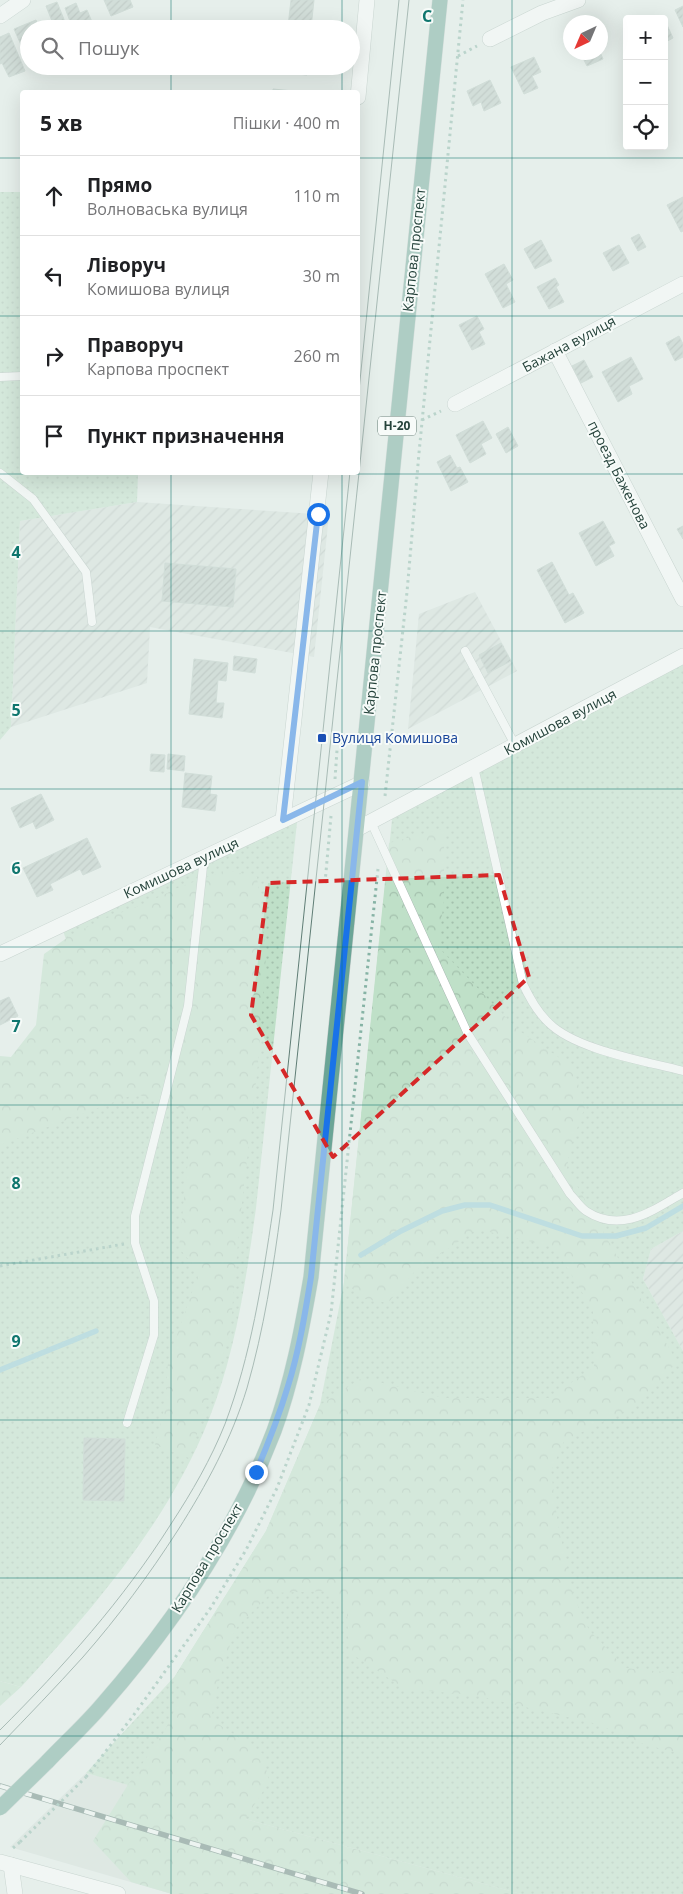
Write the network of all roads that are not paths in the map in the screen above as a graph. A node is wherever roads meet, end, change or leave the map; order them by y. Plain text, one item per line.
1 (23, 0) edge
2 (367, 0) edge
3 (440, 0) edge
4 (578, 0) edge
5 (0, 16) edge
6 (490, 40) road end
7 (359, 90) edge
8 (683, 284) edge
9 (555, 351) junction
10 (20, 376) edge
11 (0, 377) edge
12 (455, 404) road end
13 (0, 473) edge
14 (322, 475) edge
15 (683, 599) edge
16 (92, 622) dead end
17 (465, 651) dead end
18 (683, 656) edge
19 (515, 745) junction
20 (474, 767) junction
21 (362, 782) junction
22 (283, 820) junction
23 (371, 822) junction
24 (357, 829) junction
25 (204, 857) junction
26 (0, 954) edge
27 (683, 1071) edge
28 (683, 1193) edge
29 (128, 1423) dead end
30 (0, 1808) edge
31 (6, 1863) edge
32 (15, 1894) edge
33 (118, 1894) edge

1 - 5 street
2 - 7 street
3 - 21 main road, Карпова проспект / Н-20
4 - 6 street
8 - 9 street, Бажана вулиця
9 - 12 street, Бажана вулиця
9 - 15 street, проезд Баженова
10 - 11 lane
13 - 16 lane
14 - 22 street
17 - 19 lane
18 - 19 street, Комишова вулиця
19 - 20 street, Комишова вулиця
20 - 23 street, Комишова вулиця
20 - 27 lane
21 - 22 street, Комишова вулиця
21 - 24 main road, Карпова проспект / Н-20
22 - 25 street, Комишова вулиця
23 - 24 street, Комишова вулиця
23 - 28 lane
24 - 30 main road, Карпова проспект / Н-20, bridge
25 - 26 street, Комишова вулиця
25 - 29 lane
31 - 32 street
31 - 33 street

